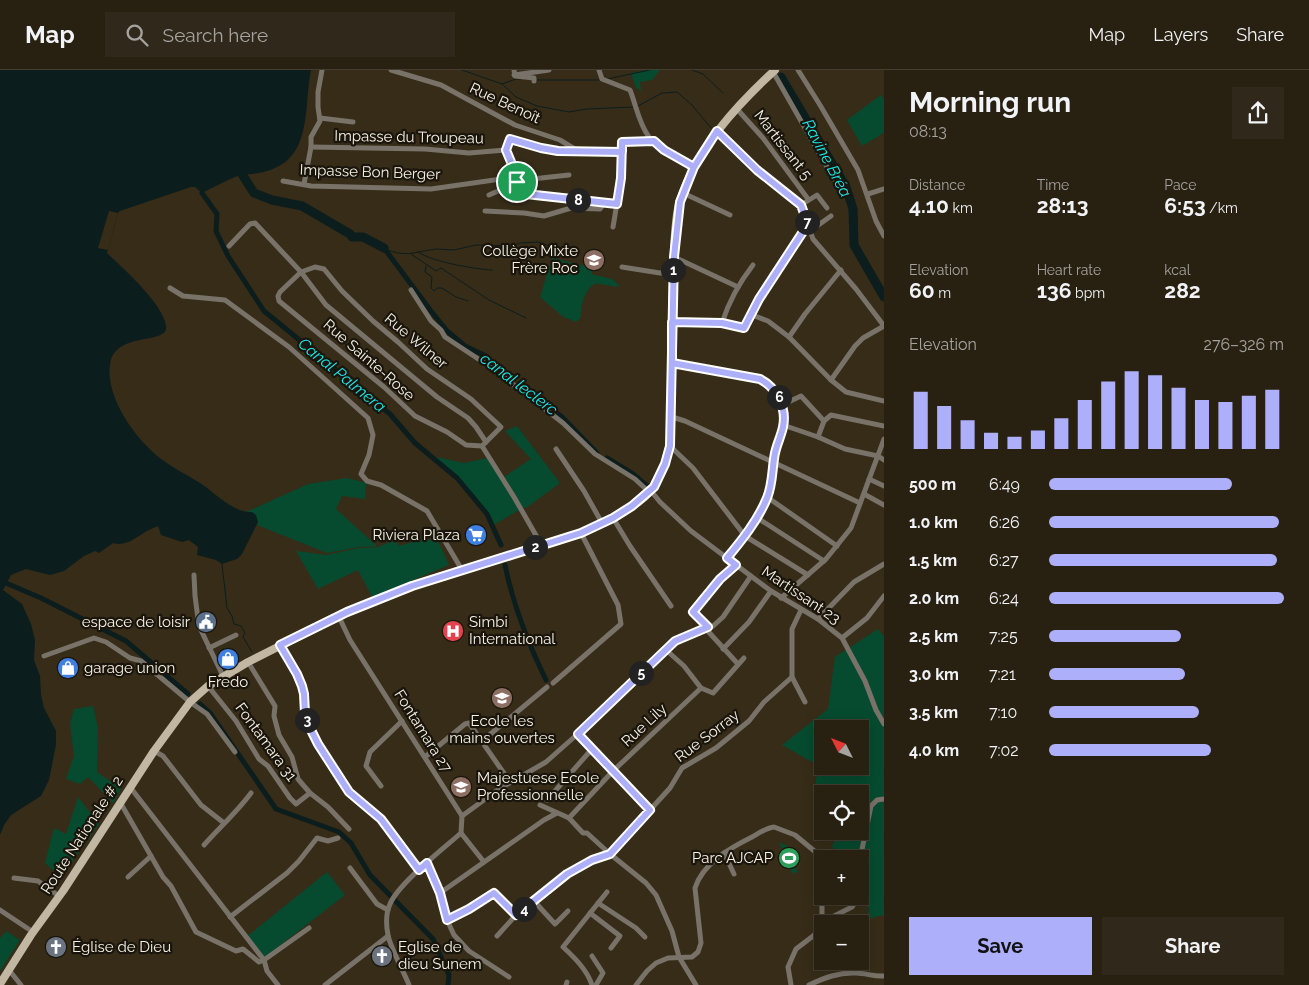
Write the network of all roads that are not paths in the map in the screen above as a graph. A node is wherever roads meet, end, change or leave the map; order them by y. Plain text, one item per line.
1 (322, 70) edge
2 (391, 70) edge
3 (545, 70) edge
4 (599, 70) edge
5 (798, 70) edge
6 (774, 71) edge
7 (514, 72) edge
8 (534, 80) dead end
9 (737, 108) junction
10 (320, 118) junction
11 (353, 122) dead end
12 (717, 131) junction
13 (654, 141) junction
14 (311, 147) junction
15 (506, 150) junction
16 (578, 151) junction
17 (622, 152) junction
18 (694, 167) junction
19 (570, 175) dead end
20 (834, 179) dead end
21 (516, 180) junction
22 (283, 181) dead end
23 (304, 184) junction
24 (884, 189) edge
25 (683, 193) junction
26 (868, 194) junction
27 (489, 195) dead end
28 (808, 199) junction
29 (604, 203) junction
30 (617, 204) junction
31 (801, 205) junction
32 (827, 208) dead end
33 (485, 211) dead end
34 (730, 215) dead end
35 (831, 216) dead end
36 (808, 224) junction
37 (613, 227) dead end
38 (810, 231) junction
39 (884, 236) edge
40 (229, 246) dead end
41 (674, 257) junction
42 (753, 266) dead end
43 (622, 267) dead end
44 (841, 270) junction
45 (300, 272) junction
46 (673, 273) junction
47 (738, 287) junction
48 (170, 288) dead end
49 (411, 290) dead end
50 (752, 315) junction
51 (672, 322) junction
52 (722, 323) junction
53 (884, 326) edge
54 (788, 337) junction
55 (672, 363) junction
56 (831, 380) junction
57 (884, 401) edge
58 (782, 405) junction
59 (672, 417) junction
60 (824, 420) junction
61 (783, 425) junction
62 (884, 426) edge
63 (818, 437) junction
64 (884, 439) edge
65 (484, 444) junction
66 (670, 446) junction
67 (556, 449) dead end
68 (878, 456) junction
69 (884, 460) edge
70 (774, 463) junction
71 (869, 479) junction
72 (884, 486) edge
73 (650, 492) junction
74 (864, 494) junction
75 (767, 497) junction
76 (860, 503) junction
77 (884, 505) edge
78 (756, 517) junction
79 (613, 518) junction
80 (602, 523) junction
81 (581, 533) junction
82 (745, 536) junction
83 (540, 544) junction
84 (837, 546) junction
85 (727, 558) junction
86 (824, 561) junction
87 (884, 564) edge
88 (736, 565) junction
89 (462, 570) junction
90 (194, 575) dead end
91 (808, 575) junction
92 (750, 576) junction
93 (771, 591) junction
94 (884, 596) edge
95 (781, 598) junction
96 (671, 606) dead end
97 (801, 610) junction
98 (339, 617) junction
99 (818, 619) junction
100 (707, 627) junction
101 (236, 635) dead end
102 (842, 638) junction
103 (280, 645) junction
104 (210, 648) junction
105 (666, 649) junction
106 (723, 649) junction
107 (44, 656) dead end
108 (744, 658) dead end
109 (248, 662) junction
110 (738, 664) junction
111 (223, 676) junction
112 (792, 677) junction
113 (553, 683) dead end
114 (208, 686) junction
115 (547, 687) dead end
116 (702, 688) junction
117 (190, 702) junction
118 (805, 702) dead end
119 (402, 721) junction
120 (884, 724) edge
121 (578, 734) junction
122 (482, 741) junction
123 (592, 749) junction
124 (154, 751) junction
125 (235, 752) dead end
126 (425, 757) junction
127 (613, 771) junction
128 (510, 782) junction
129 (382, 786) dead end
130 (130, 787) junction
131 (251, 793) dead end
132 (310, 793) junction
133 (547, 800) dead end
134 (884, 800) edge
135 (120, 802) junction
136 (540, 805) dead end
137 (650, 810) junction
138 (557, 813) junction
139 (462, 816) junction
140 (569, 818) junction
141 (224, 823) junction
142 (349, 829) dead end
143 (461, 833) junction
144 (338, 838) dead end
145 (204, 846) dead end
146 (814, 850) edge
147 (862, 850) edge
148 (724, 853) junction
149 (610, 854) junction
150 (151, 856) junction
151 (484, 862) junction
152 (427, 863) junction
153 (350, 868) dead end
154 (419, 870) junction
155 (734, 874) dead end
156 (128, 877) dead end
157 (14, 878) dead end
158 (606, 892) dead end
159 (440, 893) junction
160 (59, 896) junction
161 (534, 901) junction
162 (598, 903) junction
163 (853, 905) edge
164 (0, 910) edge
165 (388, 910) junction
166 (568, 911) dead end
167 (590, 913) junction
168 (516, 915) junction
169 (835, 915) edge
170 (230, 917) junction
171 (447, 920) junction
172 (309, 928) dead end
173 (33, 932) junction
174 (814, 935) edge
175 (388, 936) junction
176 (497, 936) dead end
177 (645, 937) dead end
178 (611, 948) dead end
179 (592, 956) dead end
180 (679, 958) junction
181 (264, 960) junction
182 (9, 970) junction
183 (884, 976) edge
184 (508, 977) dead end
185 (0, 984) edge
186 (21, 985) edge
187 (278, 985) edge
188 (325, 985) edge
189 (410, 985) edge
190 (592, 985) edge
191 (596, 985) edge
192 (636, 985) edge
193 (696, 985) edge
194 (790, 985) edge
195 (809, 985) edge

1 - 10 street
2 - 16 street, Rue Benoît
3 - 7 street
4 - 13 street
5 - 26 street
6 - 9 main road
6 - 20 street
7 - 8 street
9 - 12 main road
9 - 28 street, Martissant 5
10 - 11 street
10 - 14 street
12 - 18 main road
12 - 31 street
13 - 17 street
13 - 18 street
14 - 15 street, Impasse du Troupeau
14 - 23 street
15 - 16 street, Impasse du Troupeau
15 - 21 street
16 - 17 street
17 - 30 street
18 - 25 main road
19 - 21 street, Impasse Bon Berger
21 - 23 street, Impasse Bon Berger
21 - 27 street
21 - 29 street
22 - 23 street, Impasse Bon Berger
24 - 26 street
25 - 34 street
25 - 41 main road
26 - 39 street
28 - 31 street
28 - 32 street
29 - 30 street
29 - 33 street
30 - 37 street
31 - 36 street
35 - 38 street
36 - 38 street
36 - 50 street
38 - 44 street
40 - 45 street
41 - 46 main road
41 - 47 street
42 - 47 street
43 - 46 street
44 - 53 street
44 - 54 street
45 - 65 street
45 - 65 street, Rue Wilner
45 - 65 street, Rue Sainte-Rose
46 - 51 main road
47 - 52 street
48 - 89 street
49 - 73 street, Martissant 23
50 - 52 street
50 - 54 street
51 - 52 street
51 - 55 main road
53 - 56 street
54 - 56 street
55 - 58 street
55 - 59 main road
56 - 57 street
58 - 60 street
58 - 61 street
59 - 66 main road
59 - 70 street
60 - 62 street
60 - 63 street
61 - 63 street
61 - 70 street
63 - 68 street
64 - 68 street
65 - 83 street
66 - 73 main road
66 - 82 street
67 - 80 street
68 - 69 street
68 - 71 street
70 - 75 street
70 - 76 street
71 - 72 street
71 - 74 street
73 - 79 main road, Route Nationale # 2
73 - 85 street, Martissant 23
74 - 76 street
74 - 77 street
75 - 78 street
75 - 84 street
76 - 84 street
78 - 82 street
78 - 86 street
79 - 80 main road, Route Nationale # 2
79 - 96 street
80 - 81 main road, Route Nationale # 2
81 - 83 main road, Route Nationale # 2
81 - 113 street
82 - 85 street
82 - 91 street
83 - 89 main road, Route Nationale # 2
84 - 86 street
85 - 88 street, Martissant 23
86 - 91 street
87 - 99 street
88 - 92 street, Martissant 23
88 - 100 street
89 - 98 main road, Route Nationale # 2
90 - 104 street
91 - 95 street
92 - 93 street, Martissant 23
92 - 100 street
93 - 95 street, Martissant 23
93 - 106 street
94 - 102 street
95 - 97 street, Martissant 23
97 - 99 street, Martissant 23
97 - 112 street
98 - 103 main road, Route Nationale # 2
98 - 119 street, Fontamara 27
99 - 102 street, Martissant 23
100 - 105 street
100 - 106 street
101 - 104 street
102 - 120 street, Martissant 23
103 - 109 main road, Route Nationale # 2
103 - 154 street
104 - 111 street
105 - 116 street
105 - 121 street
106 - 110 street
107 - 117 street
108 - 110 street
109 - 111 main road, Route Nationale # 2
109 - 132 street
110 - 116 street
111 - 114 main road, Route Nationale # 2
112 - 118 street
112 - 137 street, Rue Sorray
114 - 117 main road, Route Nationale # 2
114 - 132 street, Fontamara 31
115 - 122 street
116 - 127 street, Rue Lily
117 - 124 main road, Route Nationale # 2
117 - 125 street
119 - 126 street, Fontamara 27
119 - 129 street
121 - 123 street
121 - 128 street
122 - 126 street
122 - 128 street
123 - 127 street
123 - 133 street
124 - 130 main road, Route Nationale # 2
124 - 141 street
126 - 139 street, Fontamara 27
127 - 137 street
127 - 140 street, Rue Lily
128 - 139 street
130 - 135 main road, Route Nationale # 2
130 - 170 street
131 - 141 street
132 - 142 street, Fontamara 31
134 - 147 street
135 - 150 street
135 - 160 main road, Route Nationale # 2
136 - 138 street
137 - 149 street, Rue Sorray
138 - 140 street
138 - 151 street
139 - 143 street
140 - 149 street
141 - 145 street
143 - 151 street
143 - 152 street
144 - 170 street
146 - 148 street
148 - 155 street
148 - 180 street
149 - 161 street, Rue Sorray
149 - 180 street
150 - 156 street
150 - 181 street
151 - 159 street
152 - 154 street
152 - 159 street
153 - 165 street
154 - 165 street
157 - 160 street
158 - 162 street
159 - 171 street
160 - 173 main road, Route Nationale # 2
161 - 166 street
161 - 168 street, Rue Sorray
162 - 167 street
162 - 177 street
163 - 169 street
164 - 173 street
165 - 175 street
167 - 178 street
167 - 190 street
168 - 171 street
168 - 176 street, Rue Sorray
170 - 181 street
171 - 184 street
172 - 181 street
173 - 182 main road, Route Nationale # 2
174 - 194 street
175 - 188 street
175 - 189 street
179 - 191 street
180 - 192 street
180 - 193 street
181 - 187 street
182 - 185 main road, Route Nationale # 2
182 - 186 street
183 - 195 street

